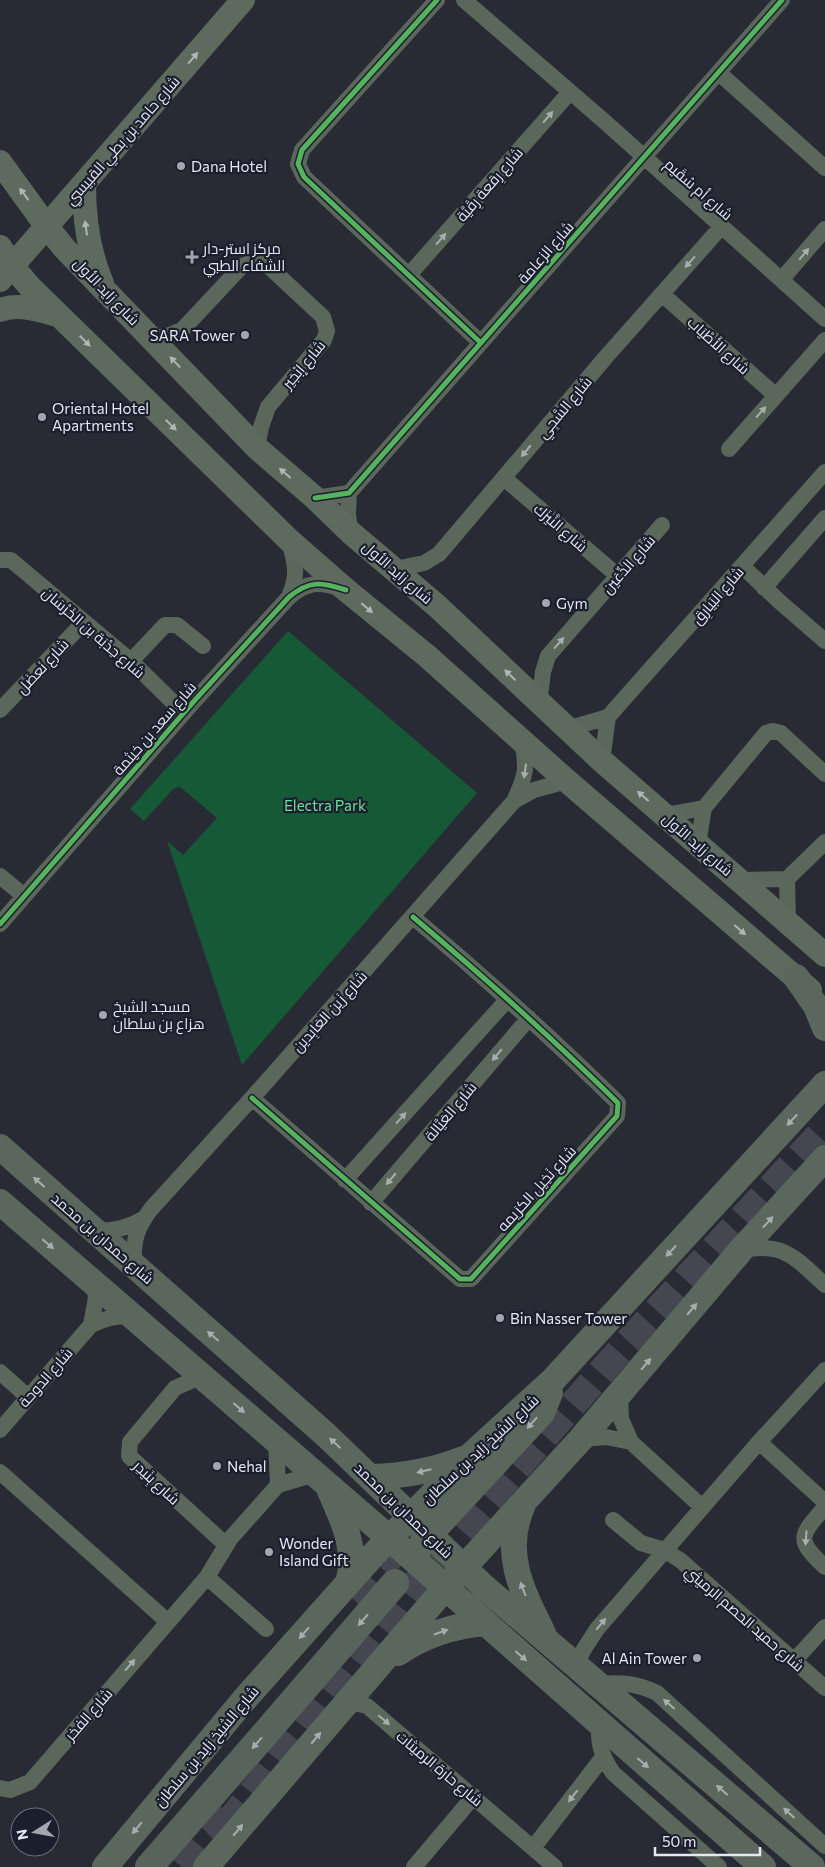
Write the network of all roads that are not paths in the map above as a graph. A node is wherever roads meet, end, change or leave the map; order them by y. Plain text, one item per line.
1 (243, 0) edge
2 (437, 0) edge
3 (464, 0) edge
4 (782, 0) edge
5 (718, 73) junction
6 (570, 92) junction
7 (644, 158) junction
8 (0, 162) edge
9 (825, 168) edge
10 (84, 184) junction
11 (722, 226) junction
12 (46, 227) junction
13 (825, 229) edge
14 (4, 264) edge
15 (409, 275) junction
16 (782, 279) junction
17 (106, 291) junction
18 (662, 294) junction
19 (0, 310) edge
20 (58, 315) junction
21 (825, 319) edge
22 (152, 338) junction
23 (825, 340) edge
24 (481, 343) junction
25 (776, 396) junction
26 (257, 448) junction
27 (729, 449) dead end
28 (825, 472) edge
29 (504, 478) junction
30 (349, 493) junction
31 (315, 498) junction
32 (825, 518) edge
33 (662, 525) dead end
34 (350, 532) junction
35 (289, 540) junction
36 (0, 560) edge
37 (742, 566) junction
38 (395, 569) junction
39 (618, 576) junction
40 (764, 588) junction
41 (346, 590) junction
42 (289, 597) junction
43 (84, 622) junction
44 (824, 638) edge
45 (204, 646) dead end
46 (131, 662) junction
47 (539, 704) junction
48 (0, 710) edge
49 (184, 713) junction
50 (608, 718) junction
51 (567, 729) junction
52 (522, 740) junction
53 (602, 761) junction
54 (825, 774) edge
55 (567, 781) junction
56 (514, 801) junction
57 (704, 808) junction
58 (665, 815) junction
59 (825, 842) edge
60 (698, 844) junction
61 (0, 876) edge
62 (787, 879) junction
63 (741, 880) junction
64 (24, 896) junction
65 (412, 917) junction
66 (788, 922) junction
67 (0, 924) edge
68 (825, 955) edge
69 (796, 978) junction
70 (507, 1000) junction
71 (825, 1002) edge
72 (529, 1018) junction
73 (825, 1028) edge
74 (825, 1084) edge
75 (252, 1098) junction
76 (0, 1147) edge
77 (825, 1158) edge
78 (345, 1180) junction
79 (0, 1202) edge
80 (371, 1203) junction
81 (143, 1219) junction
82 (96, 1231) junction
83 (742, 1250) junction
84 (134, 1265) junction
85 (94, 1283) junction
86 (825, 1285) edge
87 (132, 1316) junction
88 (91, 1325) junction
89 (182, 1358) junction
90 (825, 1370) edge
91 (0, 1372) edge
92 (202, 1376) junction
93 (553, 1380) junction
94 (175, 1388) junction
95 (620, 1395) junction
96 (28, 1397) junction
97 (0, 1430) edge
98 (581, 1439) junction
99 (276, 1441) junction
100 (631, 1442) junction
101 (759, 1442) junction
102 (470, 1456) junction
103 (0, 1472) edge
104 (371, 1476) junction
105 (322, 1480) junction
106 (278, 1485) junction
107 (531, 1493) junction
108 (825, 1502) edge
109 (702, 1507) junction
110 (825, 1507) edge
111 (411, 1515) junction
112 (613, 1520) dead end
113 (430, 1534) junction
114 (388, 1538) junction
115 (226, 1545) junction
116 (664, 1550) junction
117 (825, 1567) edge
118 (422, 1568) junction
119 (464, 1568) junction
120 (207, 1577) junction
121 (348, 1583) junction
122 (395, 1583) dead end
123 (445, 1588) junction
124 (168, 1622) junction
125 (484, 1623) junction
126 (825, 1627) edge
127 (266, 1630) dead end
128 (554, 1648) junction
129 (794, 1661) junction
130 (576, 1665) junction
131 (371, 1676) junction
132 (598, 1684) junction
133 (825, 1688) edge
134 (342, 1708) junction
135 (599, 1725) junction
136 (603, 1757) junction
137 (0, 1788) edge
138 (474, 1796) junction
139 (825, 1846) edge
140 (533, 1848) junction
141 (105, 1866) edge
142 (148, 1867) edge
143 (206, 1867) edge
144 (414, 1867) edge
145 (555, 1867) edge
146 (719, 1867) edge
147 (763, 1867) edge
148 (812, 1867) edge

10 -> 1 main road, شارع حامد بن بطي القبيسي
2 - 15 street
3 - 6 street, شارع أم سُقَيم
4 - 5 street, شارع الزعامة
5 - 7 street, شارع الزعامة
5 - 9 street
6 - 7 street, شارع أم سُقَيم
15 -> 6 street, شارع رِقعة رِقَيَّة
7 - 11 street, شارع أم سُقَيم
7 - 24 street, شارع الزعامة
12 -> 8 main road, شارع زايد الأول
10 - 12 main road, شارع حامد بن بطي القبيسي
17 -> 10 main road
11 - 16 street, شارع أم سُقَيم
11 -> 18 street, شارع السَّجِي
12 - 14 main road, شارع حامد بن بطي القبيسي
12 - 17 main road, شارع زايد الأول
16 -> 13 street
14 - 20 main road
15 - 24 street
16 - 21 street, شارع أم سُقَيم
17 - 22 main road, شارع زايد الأول
18 - 25 street, شارع الأَطْيَاب
18 -> 29 street, شارع السَّجِي
19 - 20 main road
20 -> 35 main road
26 -> 22 main road, شارع زايد الأول
22 - 26 street, شارع إبْجَير
23 - 25 street
24 - 30 street, شارع الزعامة
27 -> 25 street
31 -> 26 main road, شارع زايد الأول
28 - 37 street, شارع البَيارِق
29 - 38 street, شارع السَّجِي
29 - 39 street, شارع النَّيزَك
30 - 31 street
30 - 34 street
31 - 34 main road, شارع زايد الأول
32 - 40 street
33 - 39 street, شارع الدِّعَين
34 - 38 main road, شارع زايد الأول
35 - 41 main road
35 - 42 street, شارع سعد بن خيثمة
36 - 43 street, شارع حِدْبَة بن الخَرْسَان
37 - 40 street
37 - 50 street, شارع البَيارِق
47 -> 38 main road, شارع زايد الأول
47 -> 39 street, شارع الدِّعَين
40 - 44 street
41 - 42 street, شارع سعد بن خيثمة
41 -> 52 main road
42 - 49 street, شارع سعد بن خيثمة
43 - 46 street, شارع حِدْبَة بن الخَرْسَان
43 - 48 street, شارع نَعضَل
45 - 46 street
46 - 49 street, شارع حِدْبَة بن الخَرْسَان
47 - 51 main road, شارع زايد الأول
49 - 64 street, شارع سعد بن خيثمة
50 - 51 street
50 - 53 street
51 - 53 main road, شارع زايد الأول
52 - 55 main road
52 -> 56 street, شارع زَين العَابِدين
58 -> 53 main road, شارع زايد الأول
54 - 57 street
55 - 56 street, شارع زَين العَابِدين
55 -> 69 main road
56 - 65 street, شارع زَين العَابِدين
57 - 58 street
57 - 60 street
58 - 60 main road, شارع زايد الأول
59 - 62 street
60 - 63 main road, شارع زايد الأول
61 - 64 street
62 - 63 street
62 - 66 street
63 - 66 main road, شارع زايد الأول
64 - 67 street, شارع سعد بن خيثمة
65 - 70 street, شارع نَخِيل الكرَيمه
65 - 75 street, شارع زَين العَابِدين
66 - 68 main road, شارع زايد الأول
69 - 71 main road
69 - 73 main road
70 - 72 street, شارع نَخِيل الكرَيمه
78 -> 70 street, شارع العَيَّالة
72 -> 80 street, شارع العَيَّالة
72 - 80 street, شارع نَخِيل الكرَيمه
74 -> 93 main road, شارع الشيخ زايد بن سلطان
75 - 78 street, شارع نَخِيل الكرَيمه
75 - 81 street, شارع زَين العَابِدين
82 -> 76 main road, شارع حمدان بن محمد
83 -> 77 main road
78 - 80 street, شارع نَخِيل الكرَيمه
79 -> 85 main road, شارع حمدان بن محمد
81 - 82 street, شارع زَين العَابِدين
81 - 84 street, شارع زَين العَابِدين
82 - 84 main road, شارع حمدان بن محمد
83 - 86 street
95 -> 83 main road
104 -> 84 main road, شارع حمدان بن محمد
85 - 87 main road, شارع حمدان بن محمد
85 - 88 street
87 - 88 street, شارع الدوحة
87 - 89 main road, شارع حمدان بن محمد
88 - 96 street, شارع الدوحة
89 - 92 main road, شارع حمدان بن محمد
89 - 94 street, شارع بِنَيدِر
90 - 101 street
91 - 96 street
92 - 94 street, شارع بِنَيدِر
92 -> 99 main road, شارع حمدان بن محمد
93 - 102 main road, شارع الشيخ زايد بن سلطان
93 -> 113 main road
94 - 115 street, شارع بِنَيدِر
95 - 98 main road
95 - 100 street
96 - 97 street, شارع الدوحة
98 - 100 street
98 - 107 main road
99 - 105 main road, شارع حمدان بن محمد
99 - 106 street
100 - 109 street
101 - 108 street
101 - 109 street
102 -> 104 main road
102 - 111 main road, شارع الشيخ زايد بن سلطان
103 - 124 street
104 - 111 main road, شارع حمدان بن محمد
105 - 106 street
105 - 114 main road, شارع حمدان بن محمد
105 - 121 main road
106 - 115 street, شارع الفخر
107 - 119 main road
128 -> 107 main road
109 - 116 street
110 -> 117 street
111 - 113 main road, شارع حمدان بن محمد
111 - 114 main road, شارع الشيخ زايد بن سلطان
112 - 116 street, شارع حميد الحصم الرميثي
113 - 118 main road
113 - 119 main road, شارع حمدان بن محمد
114 - 118 main road, شارع حمدان بن محمد
114 - 121 main road, شارع الشيخ زايد بن سلطان
115 - 120 street, شارع الفخر
116 - 129 street, شارع حميد الحصم الرميثي
130 -> 116 street
118 - 123 main road, شارع حمدان بن محمد
119 - 123 main road
119 - 128 main road, شارع حمدان بن محمد
120 - 124 street, شارع الفخر
120 - 127 street
121 -> 141 main road, شارع الشيخ زايد بن سلطان
122 -> 142 highway
123 - 125 main road, شارع حمدان بن محمد
123 - 131 main road
137 -> 124 street, شارع الفخر
131 -> 125 main road
125 -> 135 main road, شارع حمدان بن محمد
126 - 129 street
128 - 130 main road, شارع حمدان بن محمد
129 - 133 street, شارع حميد الحصم الرميثي
130 - 132 main road, شارع حمدان بن محمد
131 - 134 main road
139 -> 132 street
148 -> 132 main road, شارع حمدان بن محمد
134 -> 138 street, شارع حارة الرميثات
143 -> 134 main road
135 - 136 street
135 -> 147 main road, شارع حمدان بن محمد
136 -> 140 street
136 - 146 street
138 - 140 street, شارع حارة الرميثات
138 - 144 street
140 - 145 street, شارع حارة الرميثات

